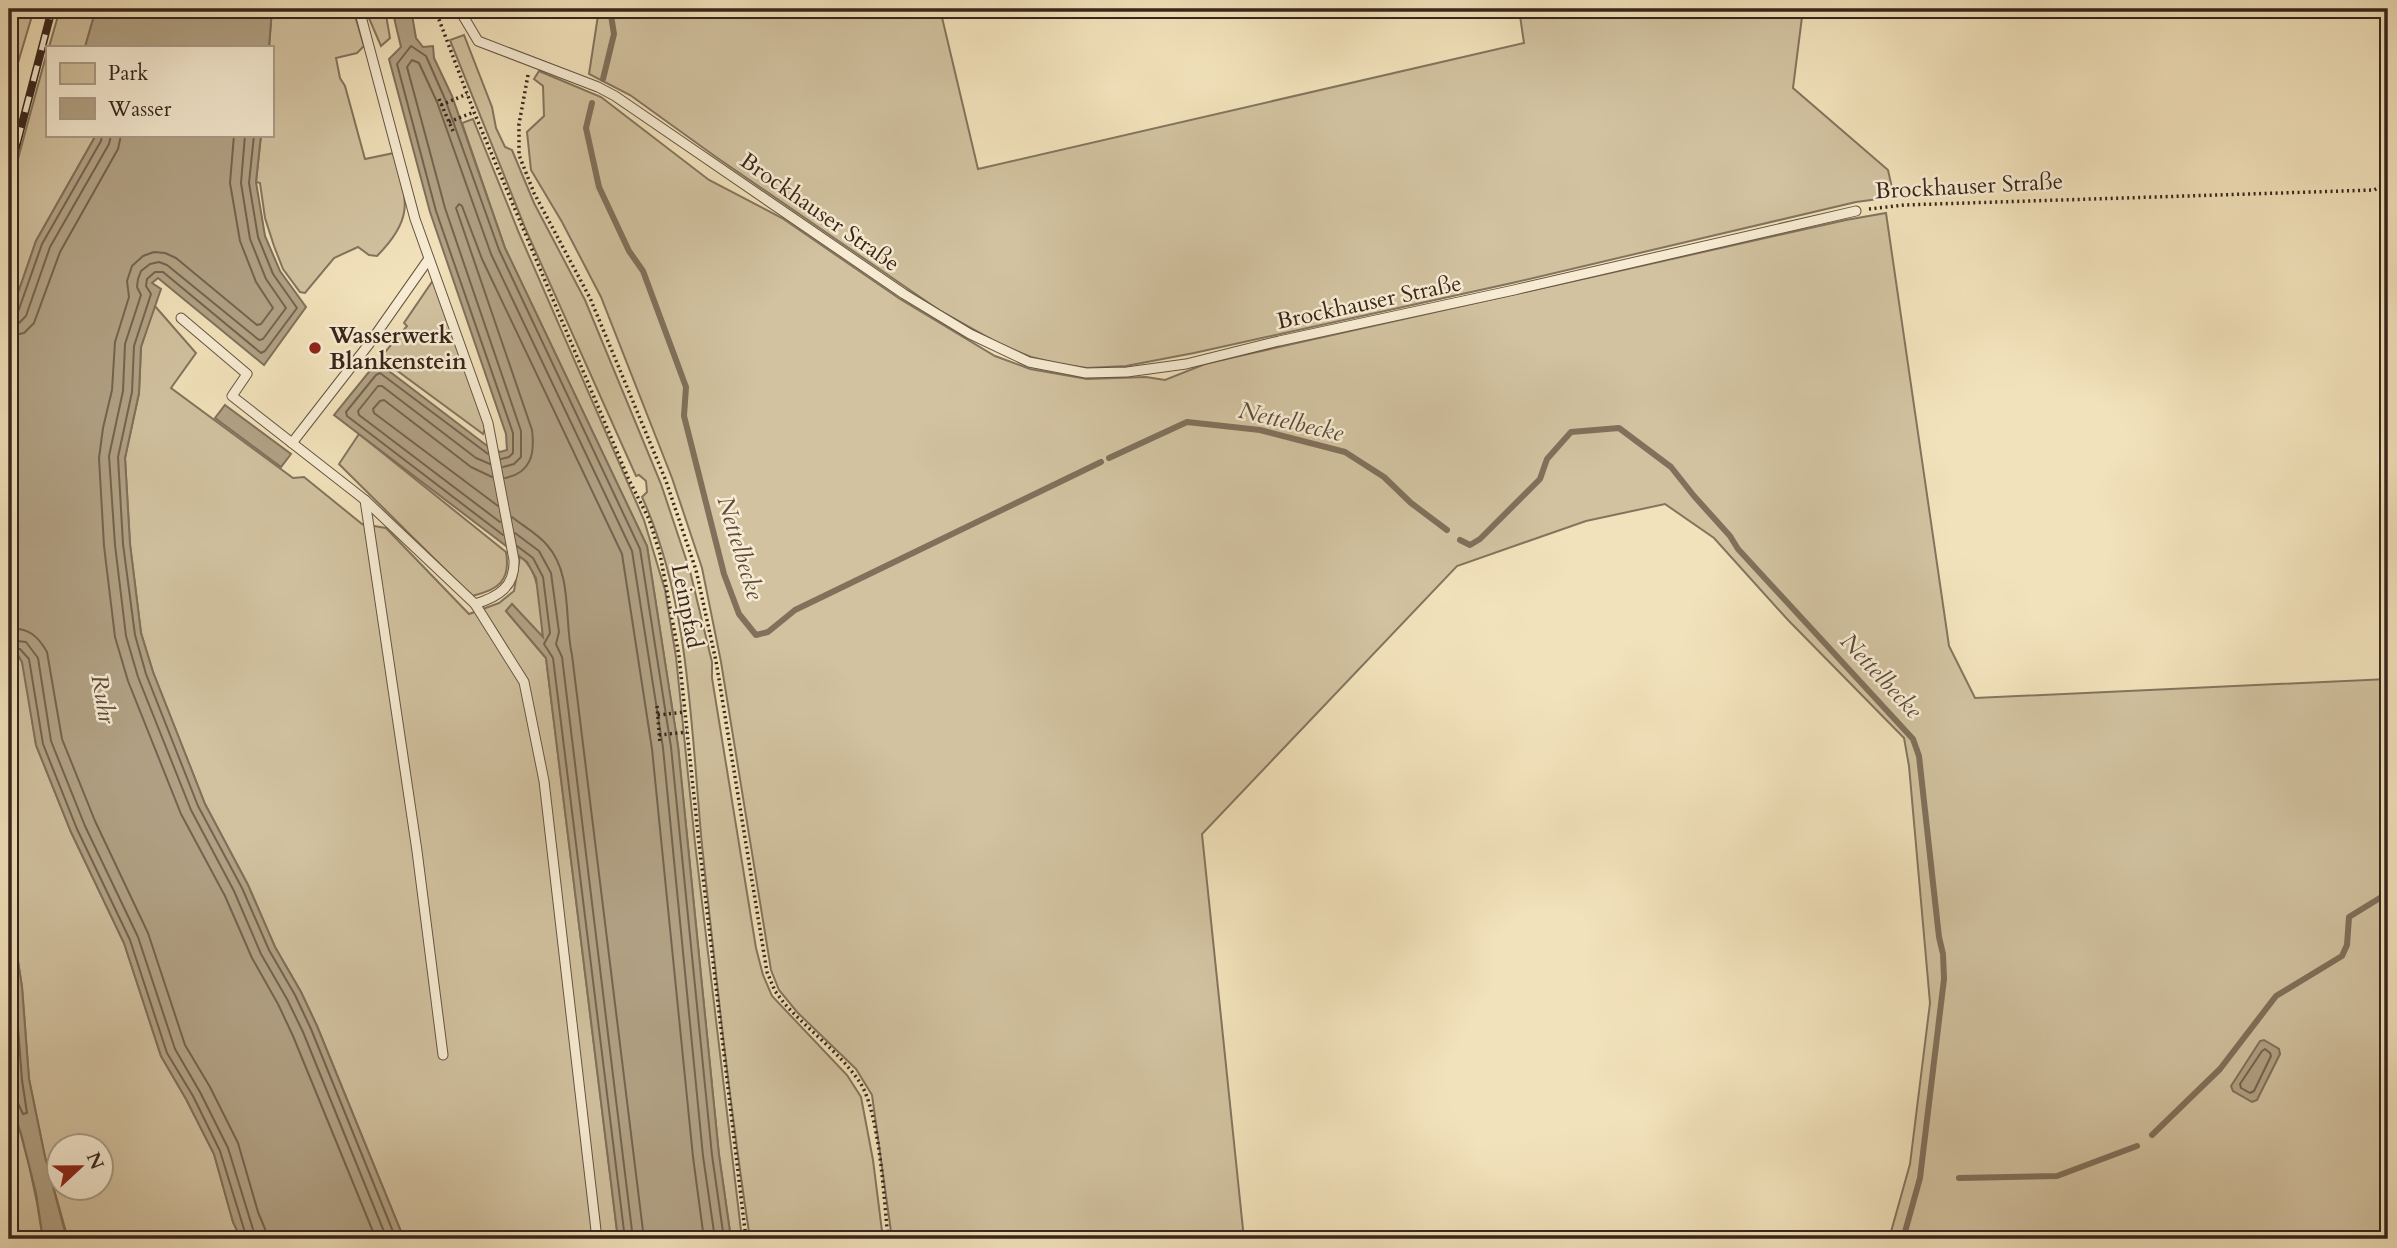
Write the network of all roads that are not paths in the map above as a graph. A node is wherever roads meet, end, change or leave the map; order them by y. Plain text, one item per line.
1 (359, 9) edge
2 (459, 9) edge
3 (1856, 211) road end
4 (428, 260) junction
5 (181, 318) dead end
6 (292, 443) junction
7 (365, 500) junction
8 (475, 604) junction
9 (443, 1055) dead end
10 (597, 1239) edge

1 - 4 lane
2 - 3 lane, Brockhauser Straße
4 - 6 lane
4 - 8 lane
5 - 6 lane
6 - 7 lane
7 - 8 lane
7 - 9 lane
8 - 10 lane

